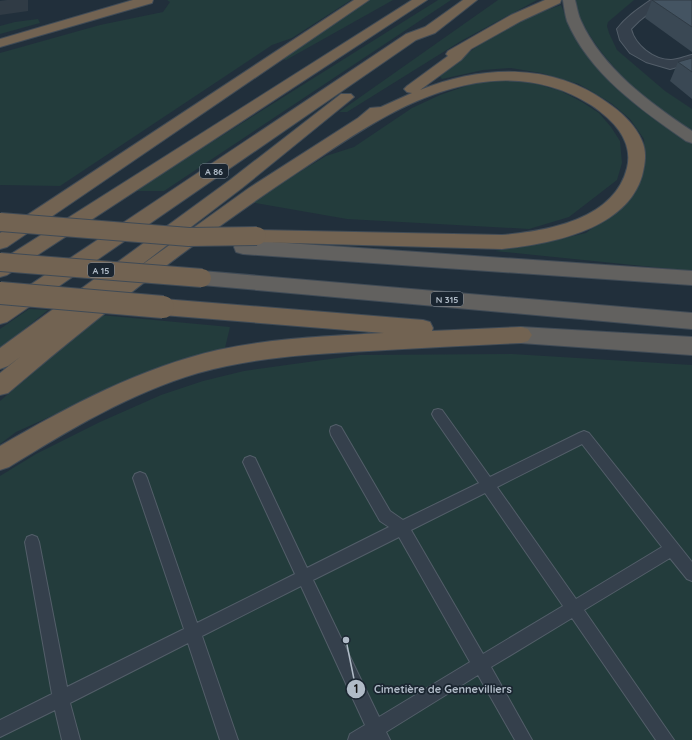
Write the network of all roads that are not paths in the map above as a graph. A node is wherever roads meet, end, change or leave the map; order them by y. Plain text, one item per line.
1 (147, 0) edge
2 (363, 0) edge
3 (421, 0) edge
4 (471, 0) edge
5 (555, 0) edge
6 (569, 0) edge
7 (659, 0) edge
8 (430, 30) junction
9 (0, 43) edge
10 (466, 47) junction
11 (692, 59) edge
12 (364, 121) junction
13 (692, 138) edge
14 (236, 184) junction
15 (61, 200) junction
16 (0, 222) edge
17 (0, 230) edge
18 (0, 242) edge
19 (250, 242) junction
20 (0, 262) edge
21 (0, 270) edge
22 (202, 278) joint
23 (692, 278) edge
24 (0, 293) edge
25 (0, 316) edge
26 (692, 321) edge
27 (521, 336) junction
28 (692, 346) edge
29 (0, 360) edge
30 (0, 386) edge
31 (438, 414) dead end
32 (336, 431) dead end
33 (0, 459) edge
34 (250, 462) dead end
35 (140, 478) dead end
36 (489, 485) junction
37 (402, 528) junction
38 (32, 542) dead end
39 (672, 549) junction
40 (692, 574) edge
41 (305, 576) junction
42 (575, 608) junction
43 (192, 633) junction
44 (481, 665) junction
45 (61, 699) junction
46 (0, 729) edge
47 (378, 734) edge
48 (71, 740) edge
49 (229, 740) edge
50 (356, 740) edge
51 (524, 740) edge
52 (666, 740) edge

1 - 9 highway
2 - 15 highway
3 - 21 highway
4 - 8 highway, A 86
5 - 10 highway
6 - 13 highway
7 - 11 street
8 - 14 highway
8 - 25 highway, A 86
10 - 12 highway
10 - 14 highway
12 - 19 highway
12 - 30 highway
14 - 29 highway
15 - 17 highway
15 - 18 highway
16 - 19 highway, bridge
19 - 23 highway
20 - 22 highway, A 15, bridge
22 - 26 highway, N 315
24 - 27 highway, bridge
27 - 28 highway
27 - 33 highway
31 - 36 lane
32 - 37 lane
34 - 41 lane
35 - 43 lane
36 - 37 lane
36 - 39 lane
36 - 42 lane
37 - 41 lane
37 - 44 lane
38 - 45 lane
39 - 40 lane
39 - 42 lane
41 - 43 lane
41 - 47 lane
42 - 44 lane
42 - 52 lane
43 - 45 lane
43 - 49 lane
44 - 47 lane
44 - 51 lane
45 - 46 lane
45 - 48 lane
47 - 50 lane

